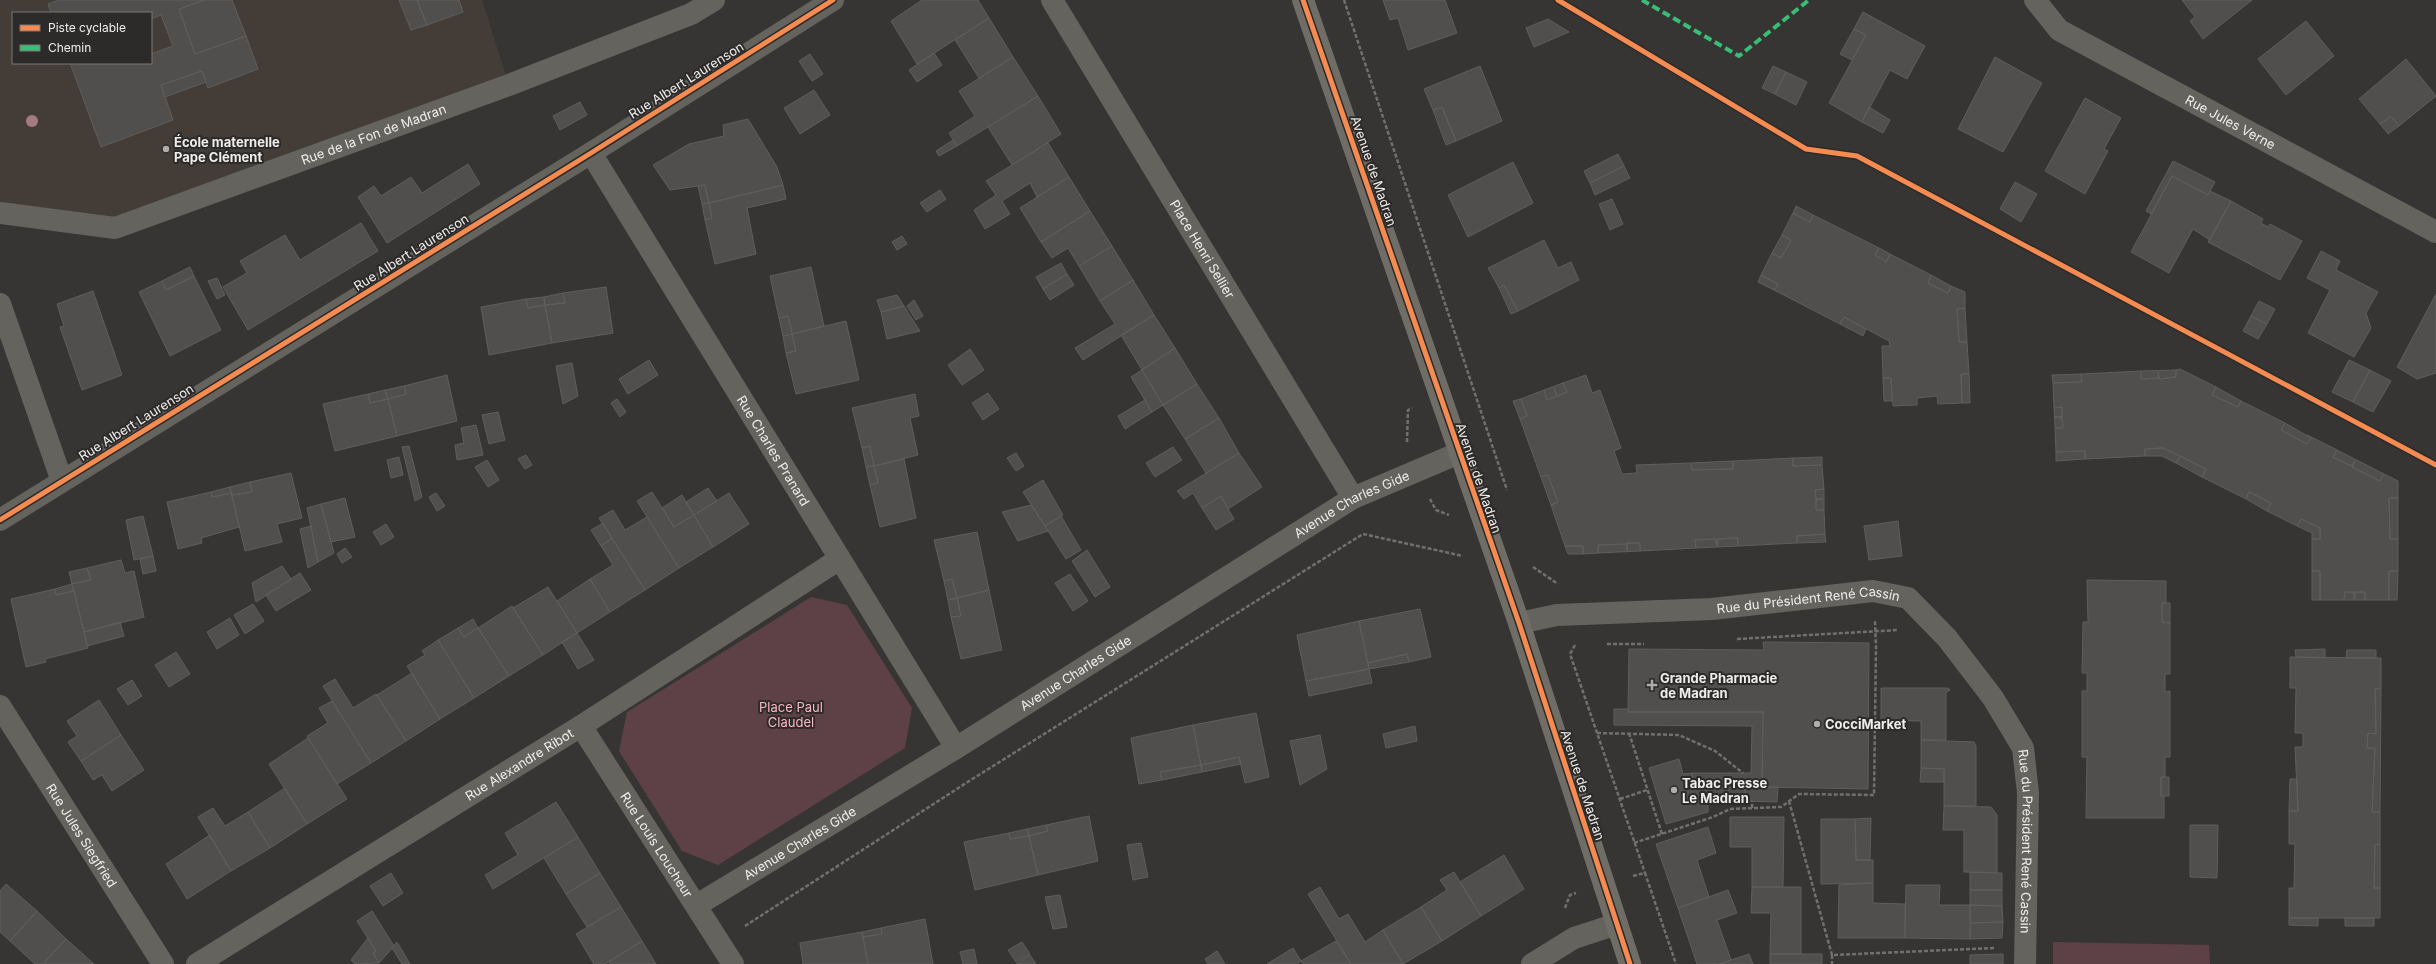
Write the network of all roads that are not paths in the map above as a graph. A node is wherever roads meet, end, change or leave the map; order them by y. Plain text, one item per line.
1 (714, 0) edge
2 (833, 0) edge
3 (1052, 0) edge
4 (1303, 0) edge
5 (2035, 0) edge
6 (591, 153) junction
7 (0, 213) edge
8 (2436, 232) edge
9 (0, 304) edge
10 (1459, 453) junction
11 (62, 481) junction
12 (1353, 498) junction
13 (0, 520) edge
14 (838, 560) junction
15 (1519, 623) junction
16 (0, 706) edge
17 (581, 726) junction
18 (956, 748) junction
19 (697, 905) junction
20 (1617, 924) junction
21 (164, 964) edge
22 (198, 964) edge
23 (733, 964) edge
24 (1532, 964) edge
25 (1630, 964) edge
26 (2025, 964) edge

1 - 7 street, Rue de la Fon de Madran
2 - 6 street, Rue Albert Laurenson
3 - 12 street, Place Henri Sellier
4 - 10 main road, Avenue de Madran
5 - 8 street, Rue Jules Verne
6 - 11 street, Rue Albert Laurenson
6 - 14 street, Rue Charles Pranard
9 - 11 street
10 - 12 street, Avenue Charles Gide
10 - 15 main road, Avenue de Madran
11 - 13 street, Rue Albert Laurenson
12 - 18 street, Avenue Charles Gide
14 - 17 street, Rue Alexandre Ribot
14 - 18 street, Rue Charles Pranard
15 - 20 main road, Avenue de Madran
15 - 26 street, Rue du Président René Cassin
16 - 21 street, Rue Jules Siegfried
17 - 19 street, Rue Louis Loucheur
17 - 22 street, Rue Alexandre Ribot
18 - 19 street, Avenue Charles Gide
19 - 23 street, Rue Louis Loucheur
20 - 24 street
20 - 25 main road, Avenue de Madran

